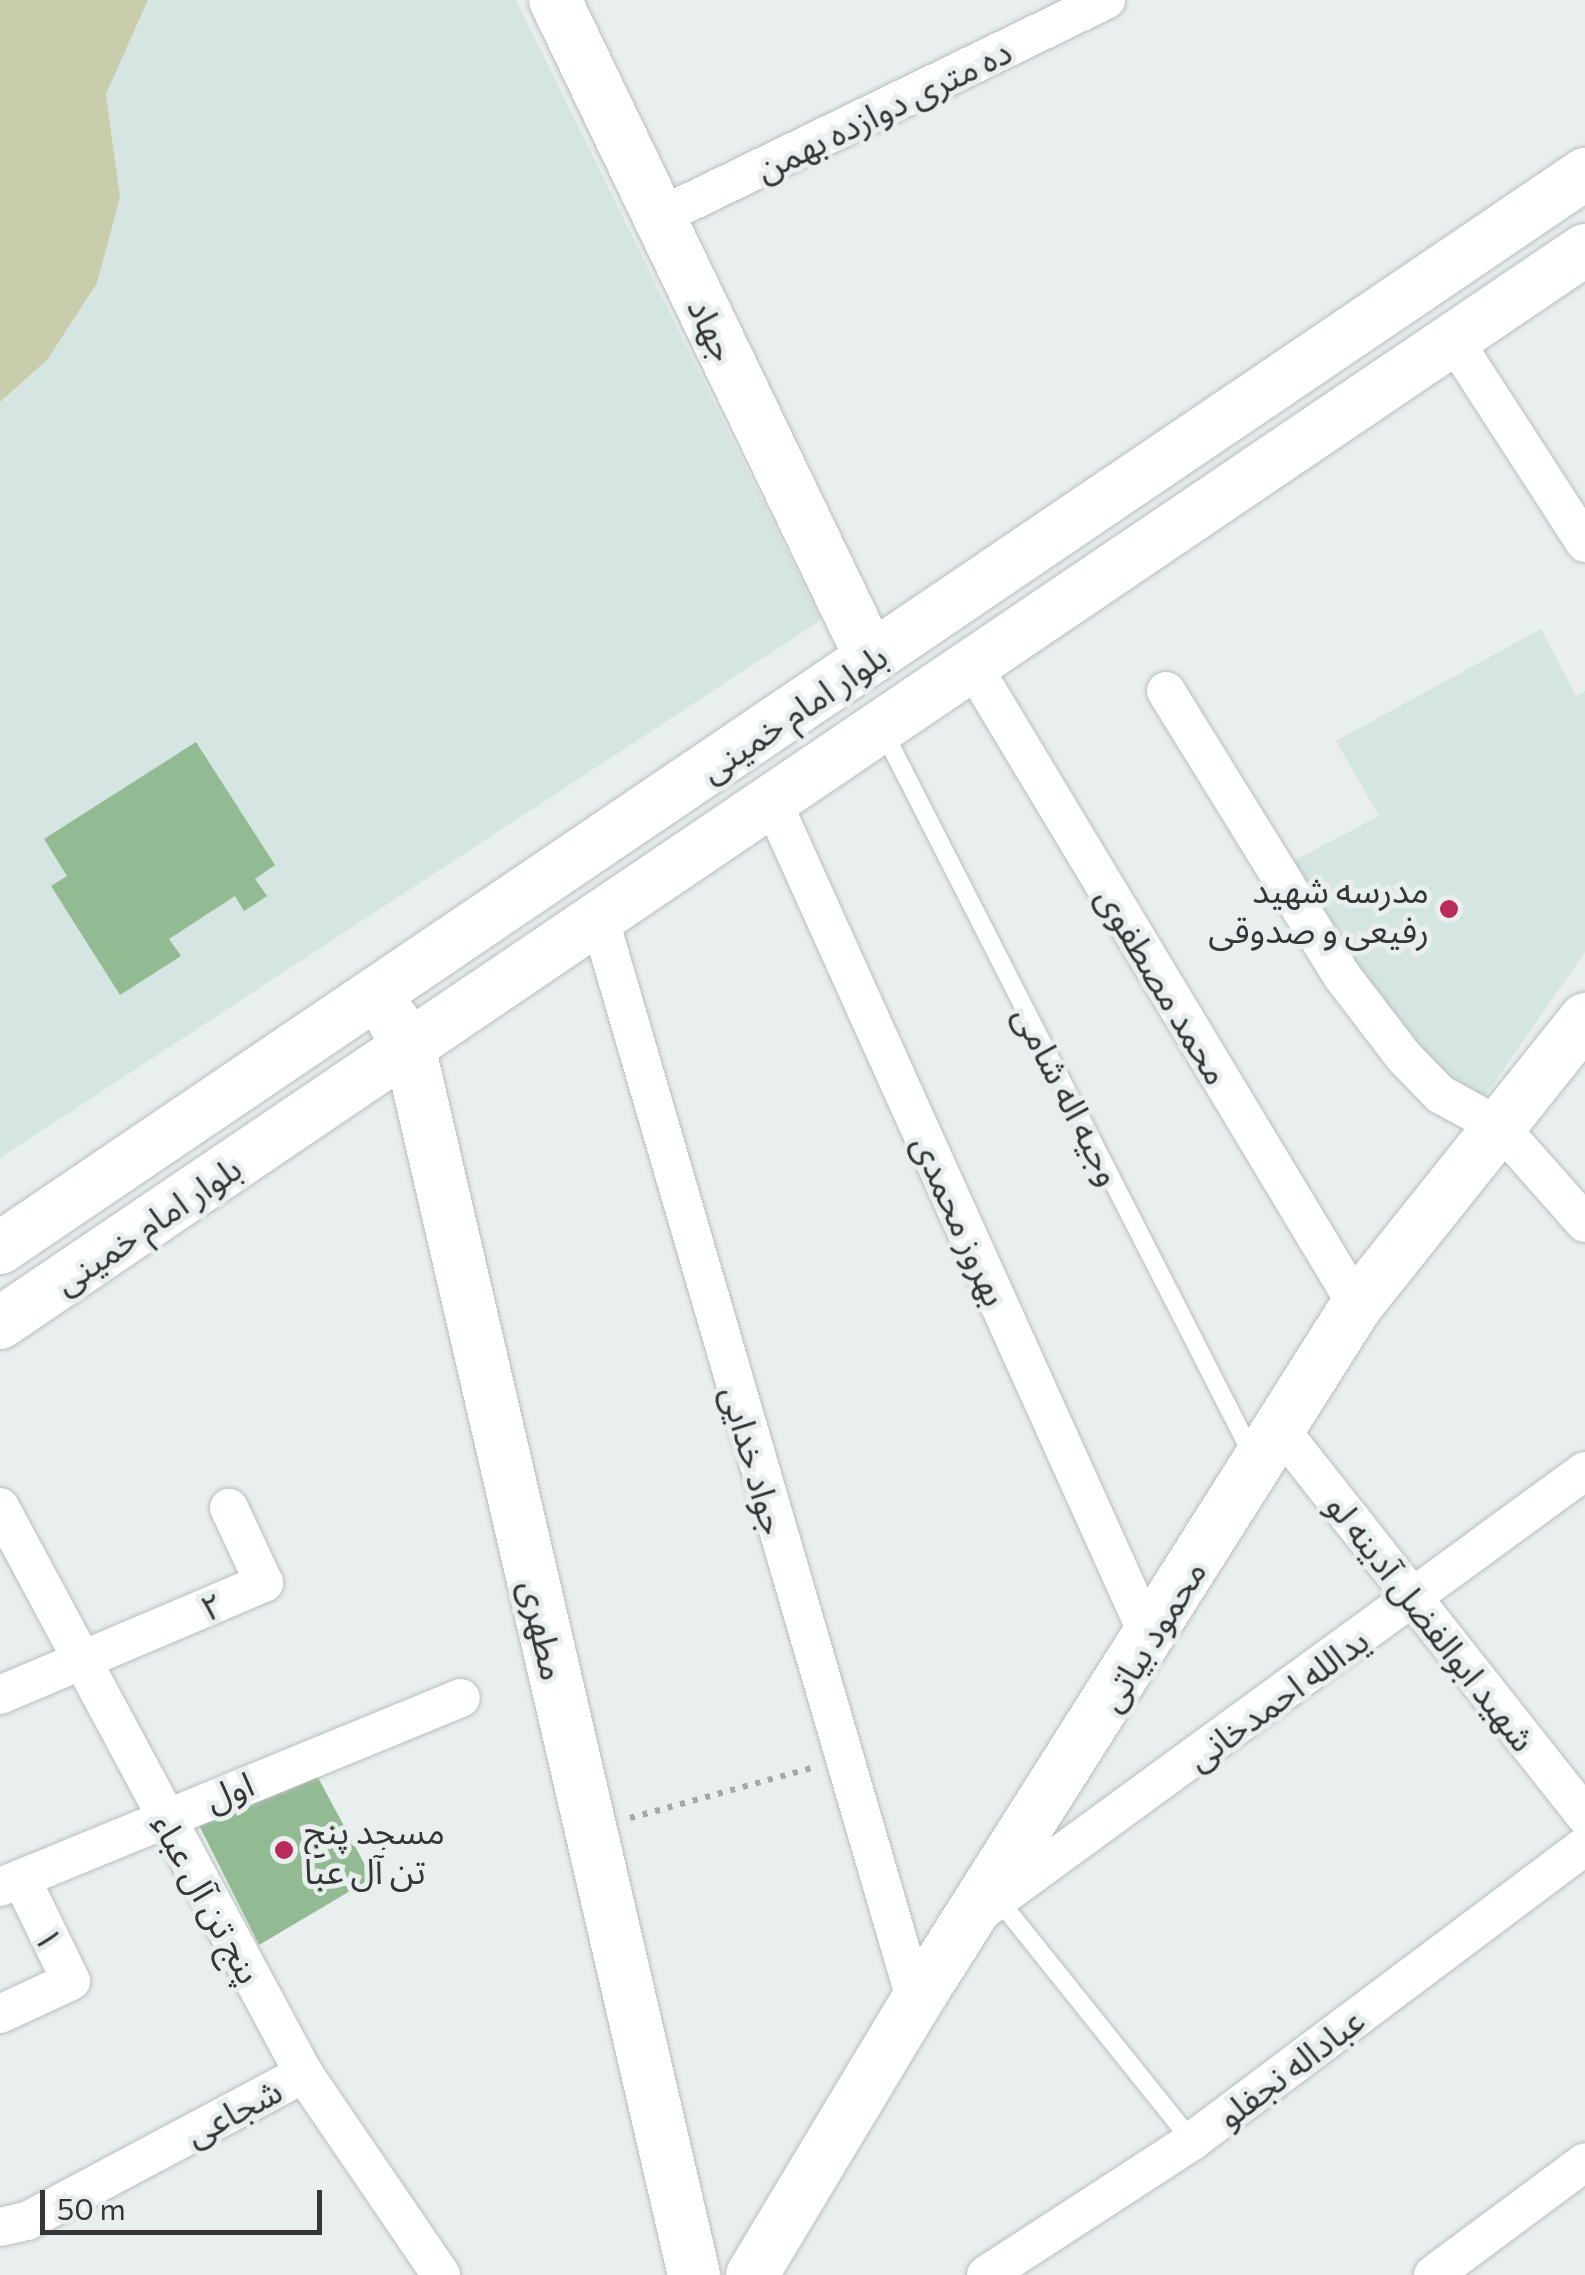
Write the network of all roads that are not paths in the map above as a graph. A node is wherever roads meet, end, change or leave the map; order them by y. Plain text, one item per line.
1 (555, 0) edge
2 (1106, 0) edge
3 (1585, 174) edge
4 (659, 217) junction
5 (1585, 250) edge
6 (1453, 339) junction
7 (1585, 542) edge
8 (871, 658) junction
9 (972, 664) junction
10 (1166, 691) dead end
11 (881, 726) junction
12 (772, 800) junction
13 (600, 917) junction
14 (376, 994) junction
15 (1585, 1018) edge
16 (409, 1046) junction
17 (1500, 1127) junction
18 (1585, 1223) edge
19 (0, 1248) edge
20 (1356, 1305) junction
21 (0, 1323) edge
22 (1268, 1446) junction
23 (1585, 1472) edge
24 (0, 1507) edge
25 (230, 1508) dead end
26 (1414, 1600) junction
27 (1150, 1639) junction
28 (80, 1658) junction
29 (0, 1695) edge
30 (461, 1698) dead end
31 (163, 1816) junction
32 (1585, 1816) edge
33 (1585, 1846) edge
34 (11, 1883) edge
35 (983, 1910) junction
36 (916, 2002) junction
37 (0, 2014) edge
38 (304, 2074) junction
39 (1192, 2141) junction
40 (1585, 2162) edge
41 (0, 2228) edge
42 (441, 2275) edge
43 (694, 2275) edge
44 (752, 2275) edge
45 (986, 2275) edge
46 (1433, 2275) edge

1 - 4 main road, جهاد
2 - 4 street, ده متری دوازده بهمن
3 - 8 main road, بلوار امام خمینی
4 - 8 main road, جهاد
5 - 6 main road, بلوار امام خمینی
6 - 7 street
6 - 9 main road, بلوار امام خمینی
8 - 14 main road, بلوار امام خمینی
9 - 11 main road, بلوار امام خمینی
9 - 20 street, محمد مصطفوی
10 - 17 street
11 - 12 main road, بلوار امام خمینی
11 - 22 lane, وجیه اله شامی
12 - 13 main road, بلوار امام خمینی
12 - 27 street, بهروز محمدی
13 - 16 main road, بلوار امام خمینی
13 - 36 street, جواد خدایی
14 - 16 main road, مطهری
14 - 19 main road, بلوار امام خمینی
15 - 17 main road, محمود بیاتی
16 - 21 main road, بلوار امام خمینی
16 - 43 main road, مطهری
17 - 18 street
17 - 20 main road, محمود بیاتی
20 - 22 main road, محمود بیاتی
22 - 26 street, شهید ابوالفضل آدینه لو
22 - 27 main road, محمود بیاتی
23 - 26 street, یدالله احمدخانی
24 - 28 street, پنج تن آل عباء
25 - 28 street, ۲
26 - 32 street, شهید ابوالفضل آدینه لو
26 - 35 street, یدالله احمدخانی
27 - 35 main road, محمود بیاتی
28 - 29 street
28 - 31 street, پنج تن آل عباء
30 - 31 street, اول
31 - 34 street, اول
31 - 38 street, پنج تن آل عباء
33 - 39 street, عباداله نجفلو
34 - 37 street, ۱
35 - 36 main road, محمود بیاتی
35 - 39 lane
36 - 44 main road, محمود بیاتی
38 - 41 street, شجاعی
38 - 42 street, پنج تن آل عباء
39 - 45 street, عباداله نجفلو
40 - 46 street

